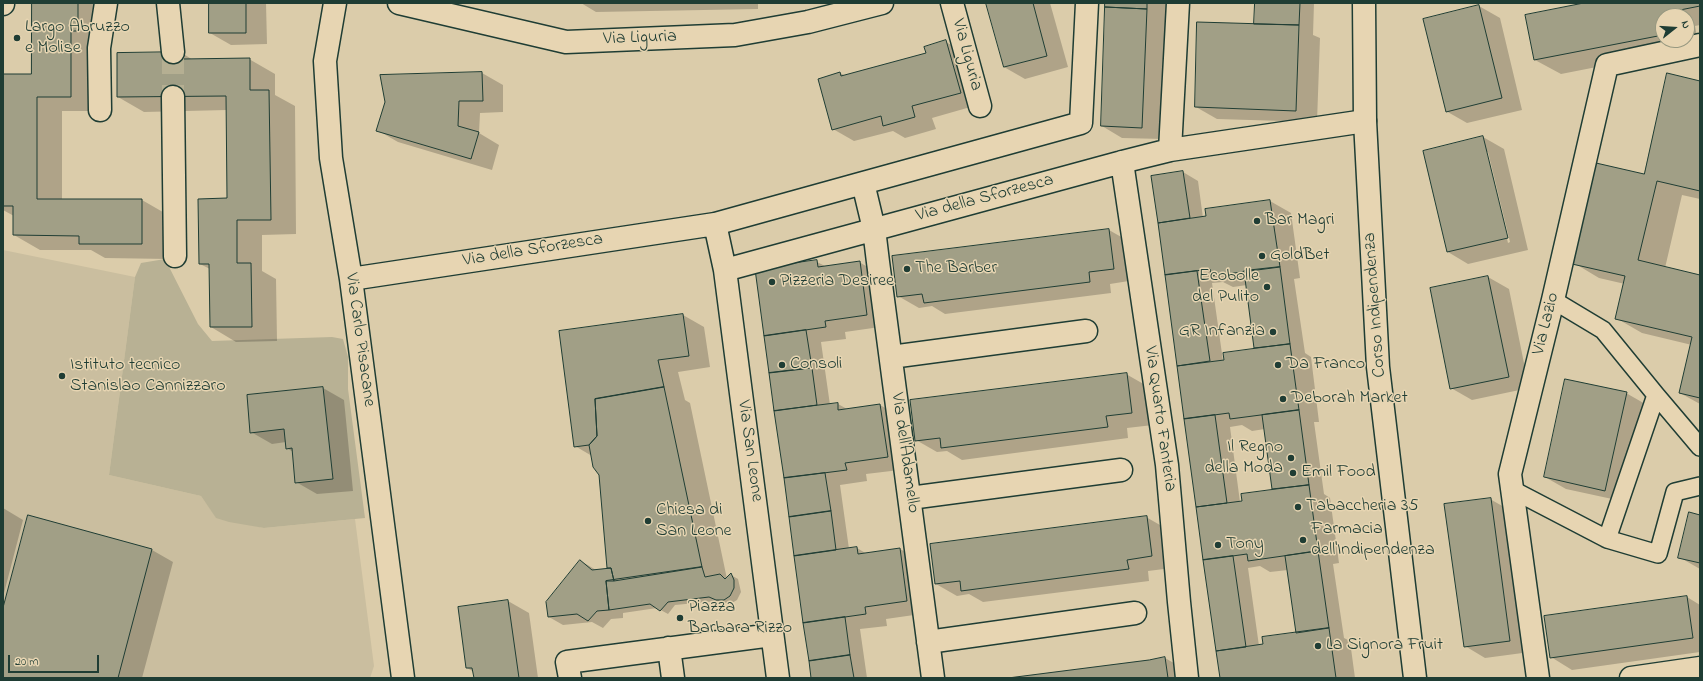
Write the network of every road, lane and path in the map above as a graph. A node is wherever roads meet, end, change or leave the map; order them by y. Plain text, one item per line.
1 (106, 3) edge
2 (168, 3) edge
3 (335, 3) edge
4 (398, 3) edge
5 (882, 3) edge
6 (952, 3) edge
7 (1087, 3) edge
8 (1178, 3) edge
9 (1364, 3) edge
10 (1700, 45) edge
11 (173, 52) tunnel mouth
12 (173, 97) tunnel mouth
13 (980, 106) dead end
14 (100, 110) dead end
15 (1365, 121) junction
16 (1170, 150) junction
17 (1122, 162) junction
18 (863, 183) junction
19 (715, 224) junction
20 (874, 229) junction
21 (175, 256) dead end
22 (725, 270) junction
23 (351, 279) junction
24 (1553, 300) junction
25 (1086, 331) dead end
26 (891, 357) junction
27 (1656, 395) junction
28 (1700, 447) edge
29 (1121, 470) dead end
30 (1700, 486) edge
31 (1511, 489) junction
32 (910, 498) junction
33 (1608, 539) junction
34 (1136, 613) dead end
35 (772, 635) junction
36 (928, 642) junction
37 (669, 648) junction
38 (1700, 668) edge
39 (403, 678) edge
40 (570, 678) edge
41 (673, 678) edge
42 (778, 678) edge
43 (933, 678) edge
44 (1187, 678) edge
45 (1415, 678) edge
46 (1538, 678) edge
47 (1631, 678) edge

1 - 14 street
2 - 11 street
3 - 23 street, Via Carlo Pisacane
4 - 5 street, Via Liguria
6 - 13 street, Via Liguria
7 - 18 street
8 - 16 street
9 - 15 street, Corso Indipendenza
10 - 24 street, Via Lazio
12 - 21 street
15 - 16 street, Via della Sforzesca
15 - 45 street, Corso Indipendenza
16 - 17 street, Via della Sforzesca
17 - 20 street, Via della Sforzesca
17 - 44 street, Via Quarto Fanteria
18 - 19 street, Via della Sforzesca
18 - 20 street
19 - 22 street, Via San Leone
19 - 23 street, Via della Sforzesca
20 - 22 street, Via della Sforzesca
20 - 26 street, Via dell'Adamello
22 - 35 street, Via San Leone
23 - 39 street, Via Carlo Pisacane
24 - 27 lane
24 - 31 street, Via Lazio
25 - 26 street
26 - 32 street, Via dell'Adamello
27 - 28 lane
27 - 33 lane
29 - 32 street
30 - 33 lane
31 - 33 lane
31 - 46 street, Via Lazio
32 - 36 street, Via dell'Adamello
34 - 36 street
35 - 37 street
35 - 42 street, Via San Leone
36 - 43 street, Via dell'Adamello
37 - 40 street
37 - 41 street
38 - 47 street

